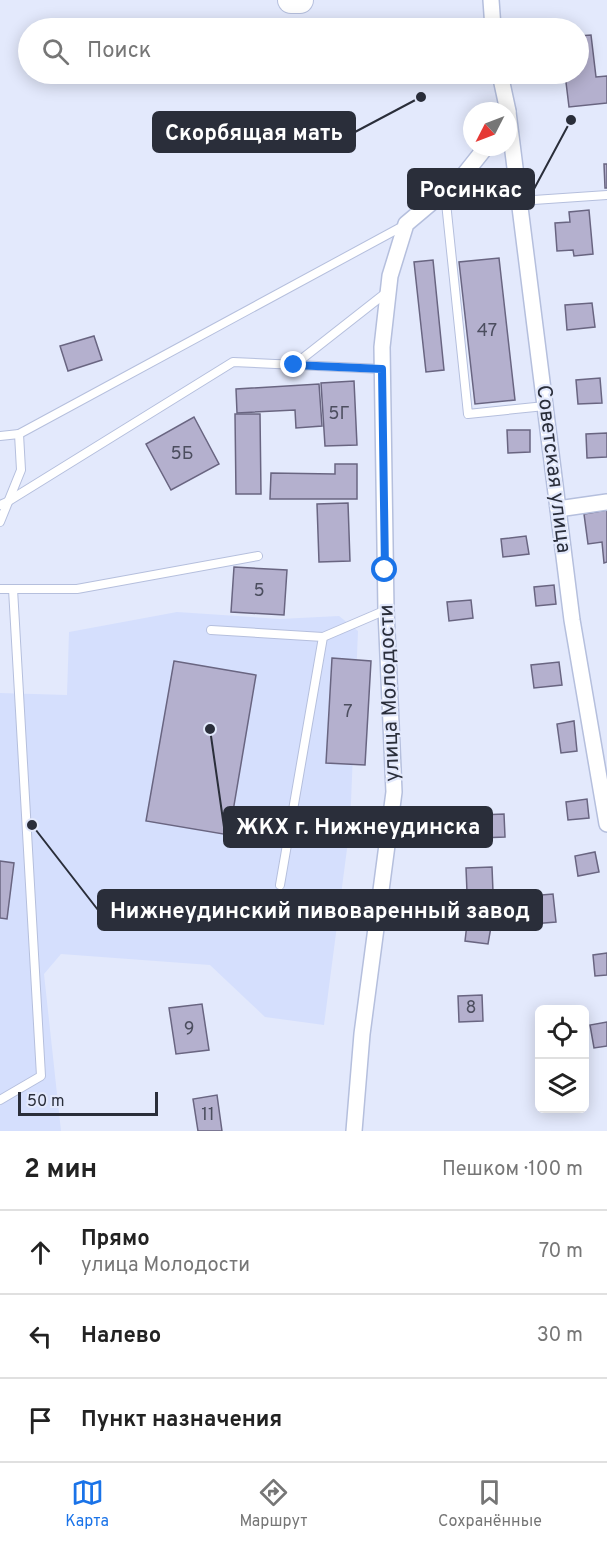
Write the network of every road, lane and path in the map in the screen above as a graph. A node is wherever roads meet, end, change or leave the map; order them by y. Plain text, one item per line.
1 (291, 0) edge
2 (300, 0) edge
3 (491, 0) edge
4 (492, 18) edge
5 (502, 84) edge
6 (505, 102) edge
7 (479, 156) edge
8 (513, 156) edge
9 (445, 192) junction
10 (607, 195) edge
11 (519, 201) junction
12 (406, 224) junction
13 (388, 291) junction
14 (294, 365) junction
15 (382, 369) junction
16 (545, 406) junction
17 (19, 434) junction
18 (0, 436) edge
19 (607, 502) edge
20 (3, 504) edge
21 (558, 509) junction
22 (0, 522) edge
23 (258, 556) dead end
24 (0, 589) edge
25 (13, 589) junction
26 (386, 610) junction
27 (211, 630) dead end
28 (323, 637) junction
29 (607, 824) edge
30 (280, 885) dead end
31 (0, 1100) edge
32 (354, 1131) edge

1 - 2 highway
3 - 4 street
5 - 6 street, Советская улица
7 - 9 street
8 - 11 street, Советская улица
9 - 12 street
9 - 16 lane
10 - 11 lane
11 - 16 street, Советская улица
12 - 13 street, улица Молодости
12 - 17 lane
13 - 14 lane
13 - 15 street, улица Молодости
14 - 15 lane
14 - 20 lane
15 - 26 street, улица Молодости
16 - 21 street, Советская улица
17 - 18 lane
17 - 20 lane
19 - 21 street
20 - 22 lane
21 - 29 street, Советская улица
23 - 25 lane
24 - 25 lane
25 - 31 lane
26 - 28 lane
26 - 32 street, улица Молодости
27 - 28 lane
28 - 30 lane

